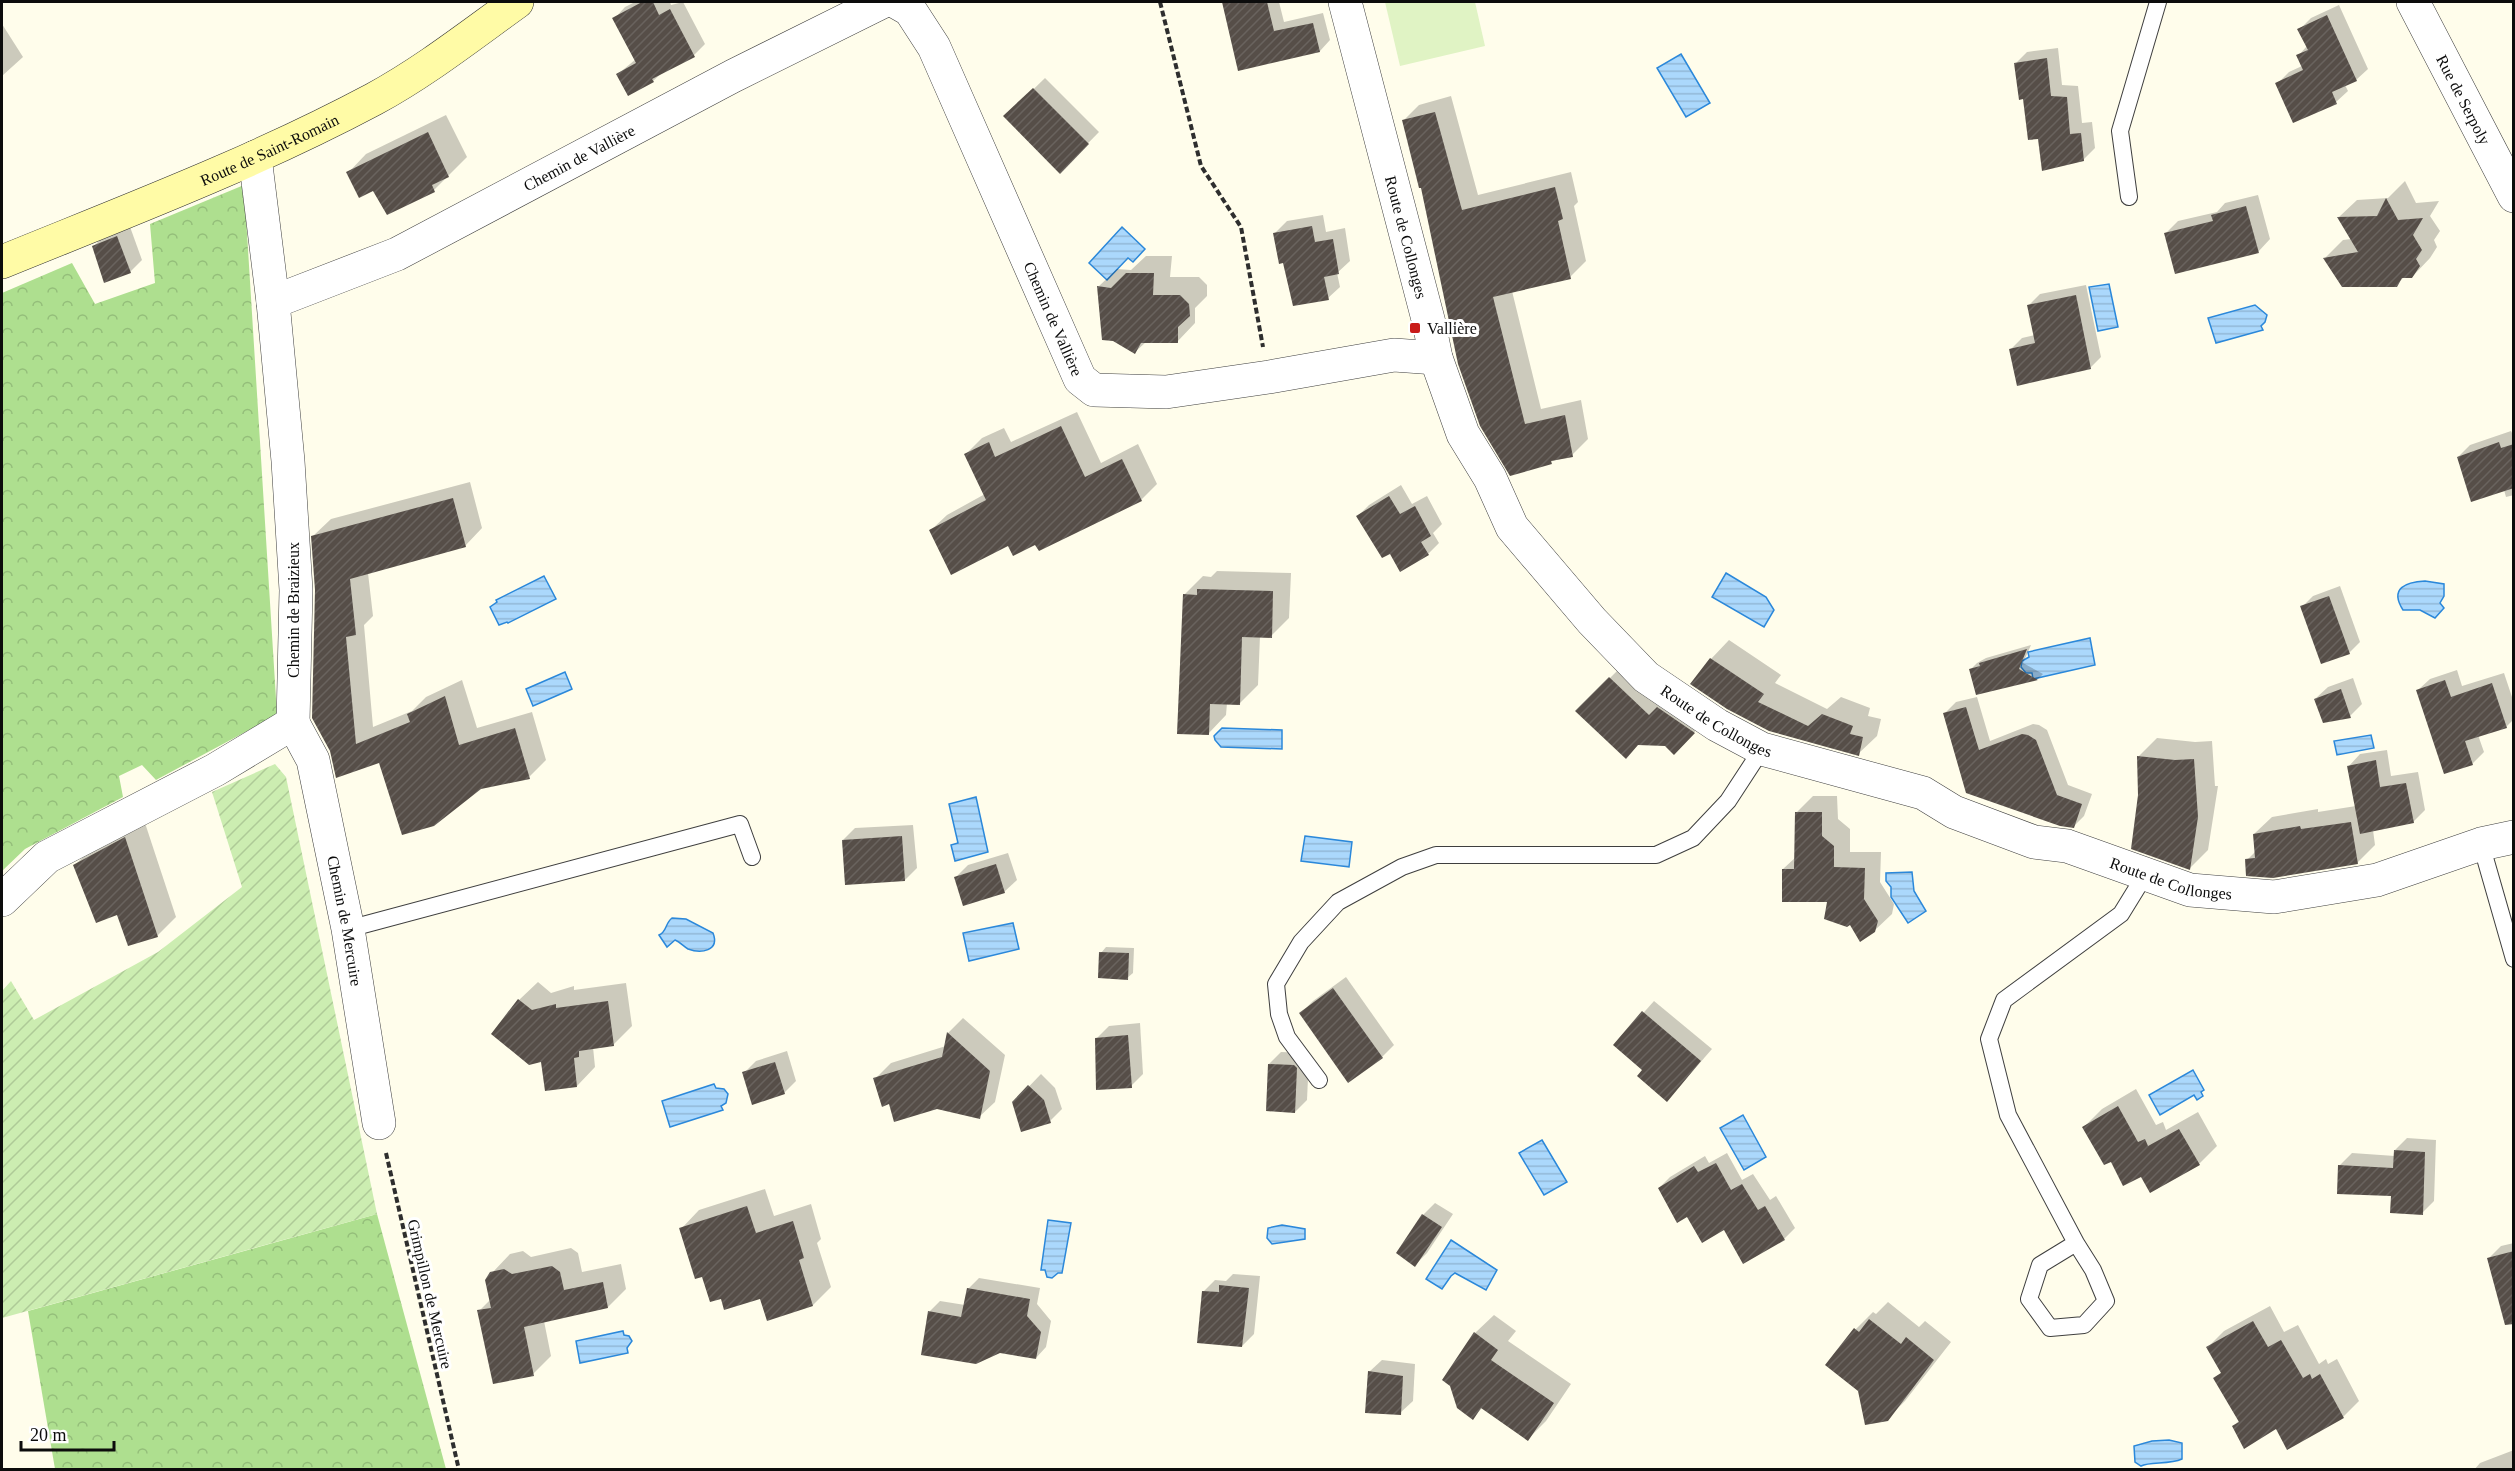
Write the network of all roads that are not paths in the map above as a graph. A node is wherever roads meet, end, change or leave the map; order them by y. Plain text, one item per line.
1 (517, 2) edge
2 (882, 2) edge
3 (896, 2) edge
4 (1345, 2) edge
5 (2158, 2) edge
6 (2413, 2) edge
7 (255, 157) junction
8 (2514, 196) edge
9 (2129, 197) dead end
10 (2, 262) edge
11 (273, 302) junction
12 (1436, 358) junction
13 (293, 723) junction
14 (1762, 749) junction
15 (2514, 837) edge
16 (2481, 844) junction
17 (752, 857) dead end
18 (2145, 875) junction
19 (2, 900) edge
20 (348, 929) junction
21 (2514, 959) edge
22 (1318, 1080) dead end
23 (379, 1124) road end
24 (2076, 1243) junction

1 - 7 main road, Route de Saint-Romain
2 - 11 street, Chemin de Vallière
3 - 12 street, Chemin de Vallière
4 - 12 street, Route de Collonges
5 - 9 lane
6 - 8 street, Rue de Serpoly
7 - 10 main road, Route de Saint-Romain
7 - 11 street, Chemin de Braizieux
11 - 13 street, Chemin de Braizieux
12 - 14 street, Route de Collonges
13 - 19 street
13 - 20 street, Chemin de Mercuire
14 - 18 street, Route de Collonges
14 - 22 lane
15 - 16 street, Route de Collonges
16 - 18 street, Route de Collonges
16 - 21 lane
17 - 20 lane
18 - 24 lane
20 - 23 street, Chemin de Mercuire
24 - 24 lane

